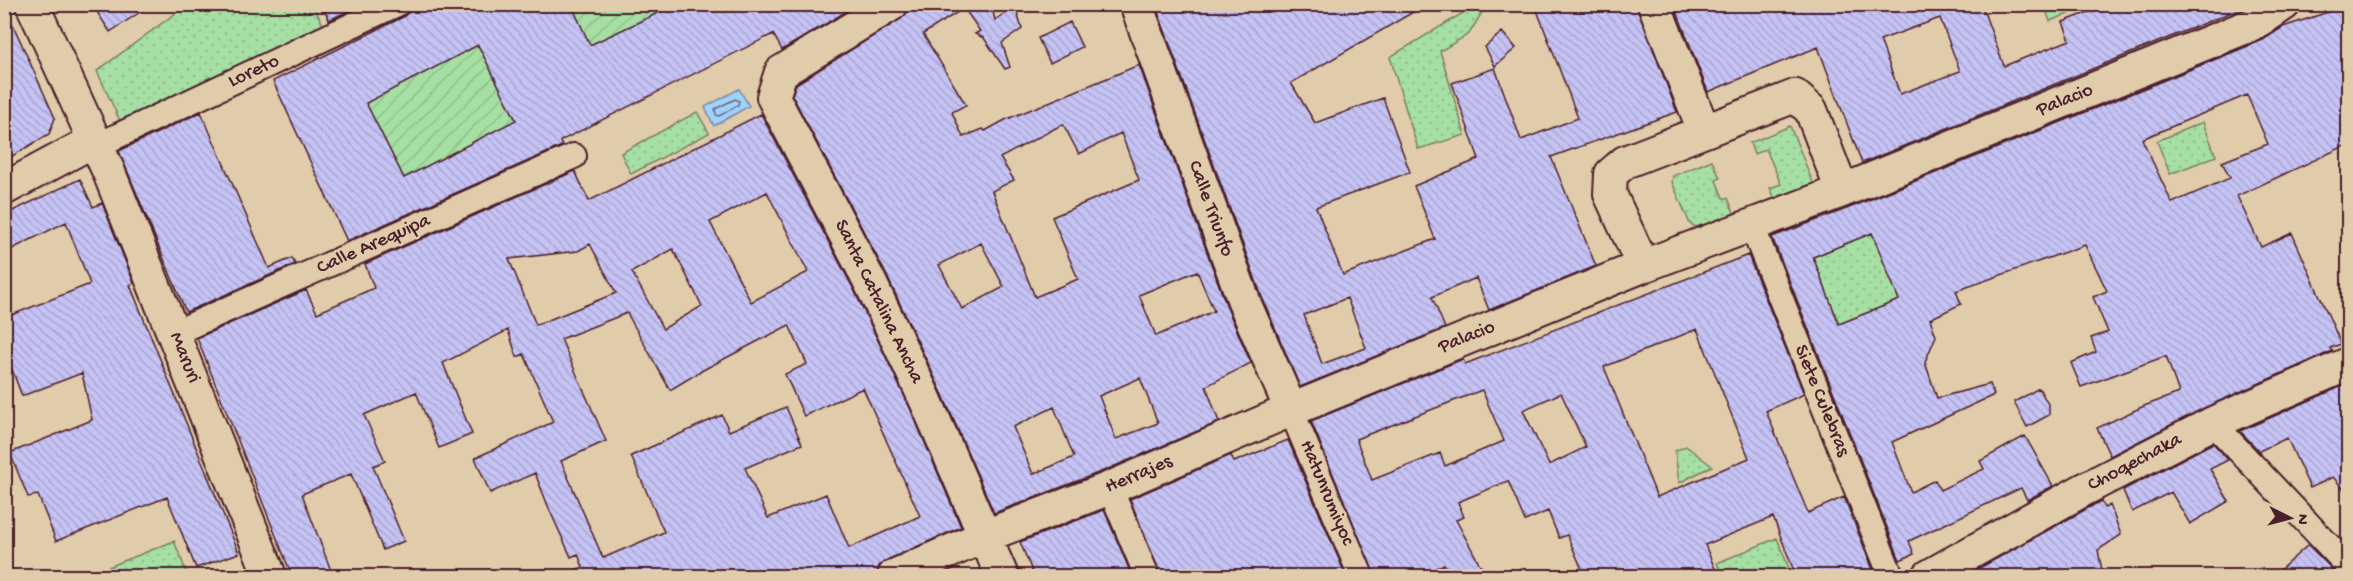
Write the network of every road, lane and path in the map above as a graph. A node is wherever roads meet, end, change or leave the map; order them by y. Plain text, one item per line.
1 (32, 4) edge
2 (397, 4) edge
3 (891, 4) edge
4 (1136, 4) edge
5 (1654, 4) edge
6 (2284, 4) edge
7 (1704, 131) junction
8 (103, 139) junction
9 (574, 156) dead end
10 (4, 189) edge
11 (1842, 191) junction
12 (1752, 226) junction
13 (1643, 266) junction
14 (174, 333) junction
15 (2349, 364) edge
16 (1291, 410) junction
17 (2212, 423) junction
18 (1110, 488) junction
19 (985, 536) junction
20 (2349, 567) edge
21 (270, 576) edge
22 (894, 576) edge
23 (1002, 576) edge
24 (1147, 576) edge
25 (1361, 576) edge
26 (1891, 576) edge
27 (1929, 576) edge

1 - 8 street, Maruri
2 - 8 street, Loreto
3 - 19 street, Santa Catalina Ancha
4 - 16 street, Calle Triunfo
5 - 7 street
6 - 11 street, Palacio
7 - 11 street
7 - 13 street
8 - 10 street
8 - 14 street, Maruri
9 - 14 street, Calle Arequipa
11 - 12 street, Palacio
12 - 13 street, Palacio
12 - 26 street, Siete Culebras
13 - 16 street, Palacio
14 - 21 street, Maruri
15 - 17 street, Choqechaka
16 - 18 street, Herrajes
16 - 25 street, Hatunrumiyoc
17 - 20 street
17 - 27 street, Choqechaka
18 - 19 street, Herrajes
18 - 24 street
19 - 22 street, Herrajes
19 - 23 street, Santa Catalina Ancha

